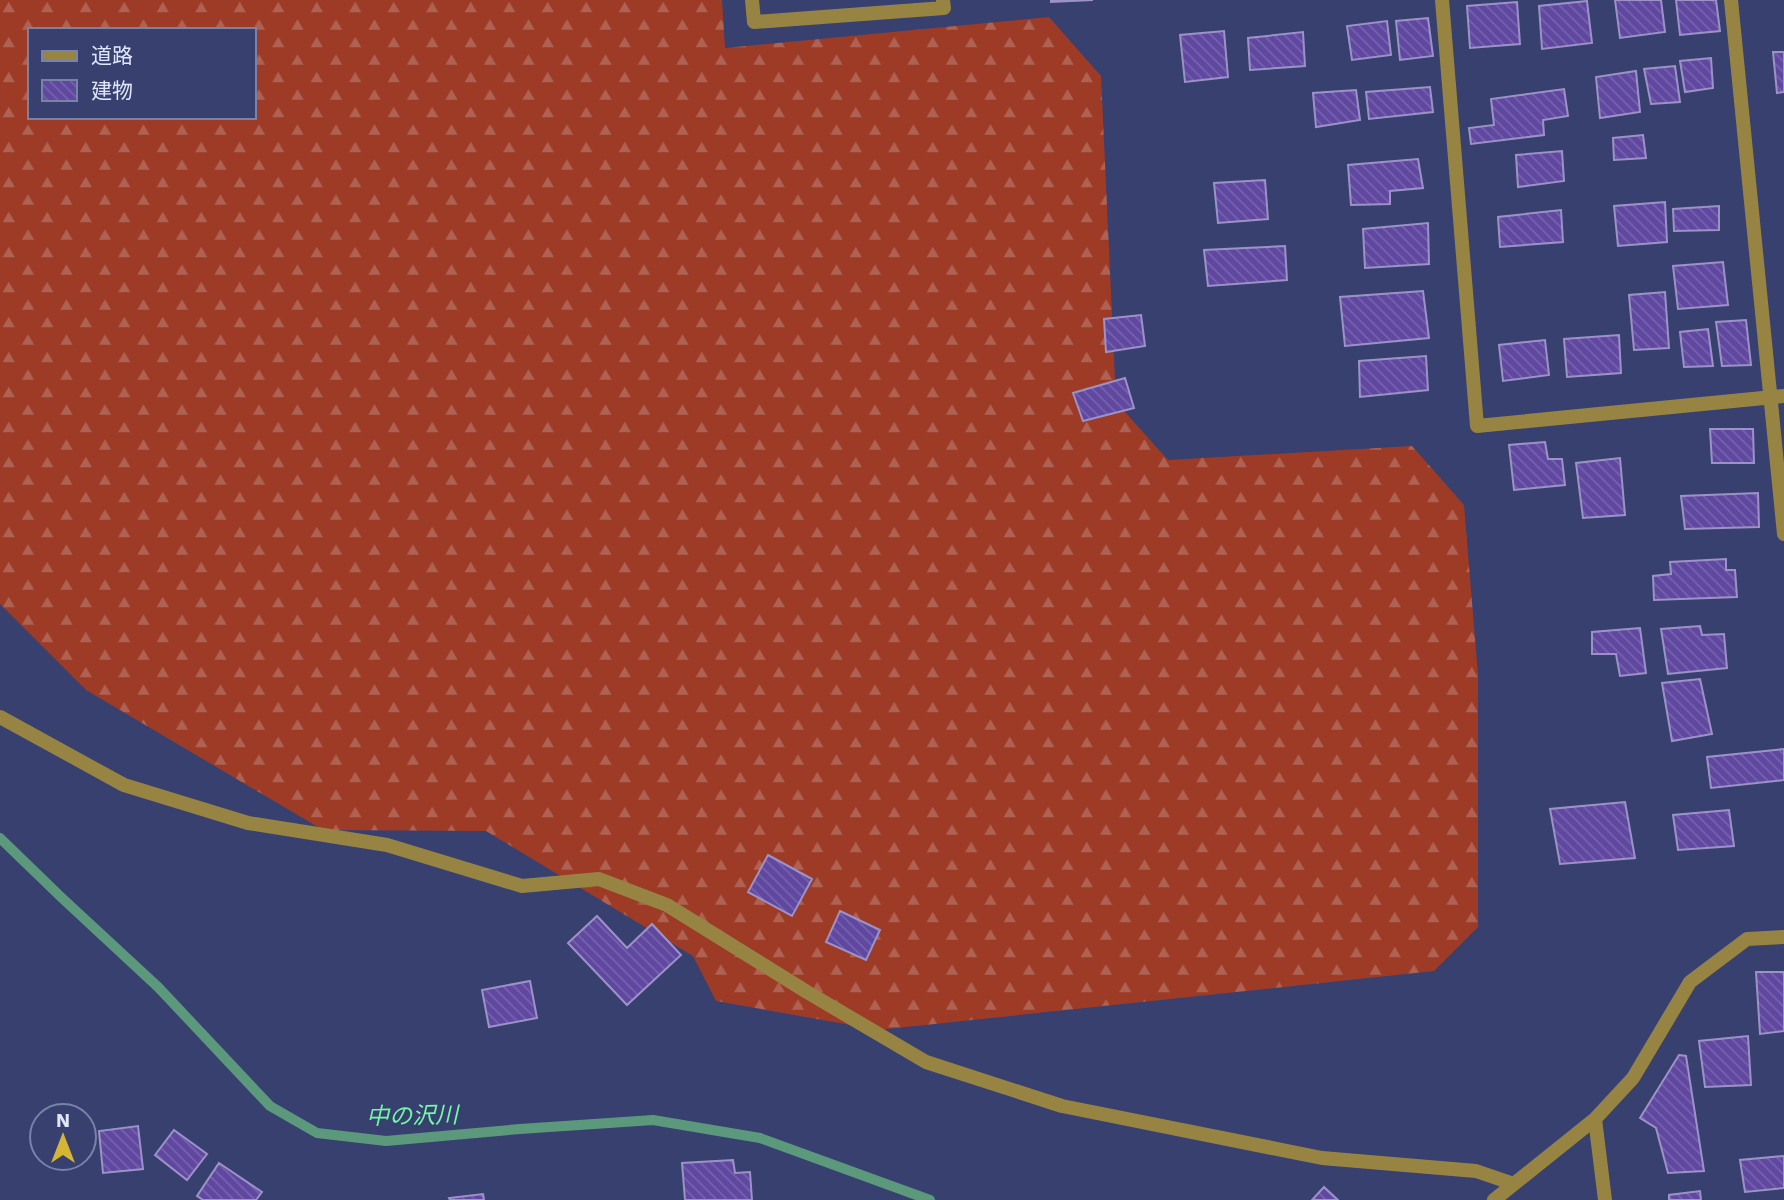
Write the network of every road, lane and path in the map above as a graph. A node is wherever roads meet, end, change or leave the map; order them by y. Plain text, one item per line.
1 (752, 0) edge
2 (943, 0) edge
3 (1442, 0) edge
4 (1731, 0) edge
5 (1777, 397) edge
6 (1784, 534) edge
7 (0, 717) edge
8 (1784, 937) edge
9 (1595, 1119) junction
10 (1514, 1184) junction
11 (1494, 1200) edge
12 (1605, 1200) edge

1 - 2 street
3 - 5 street
4 - 5 street
5 - 6 street
7 - 10 street
8 - 9 street
9 - 10 street
9 - 12 street
10 - 11 street

